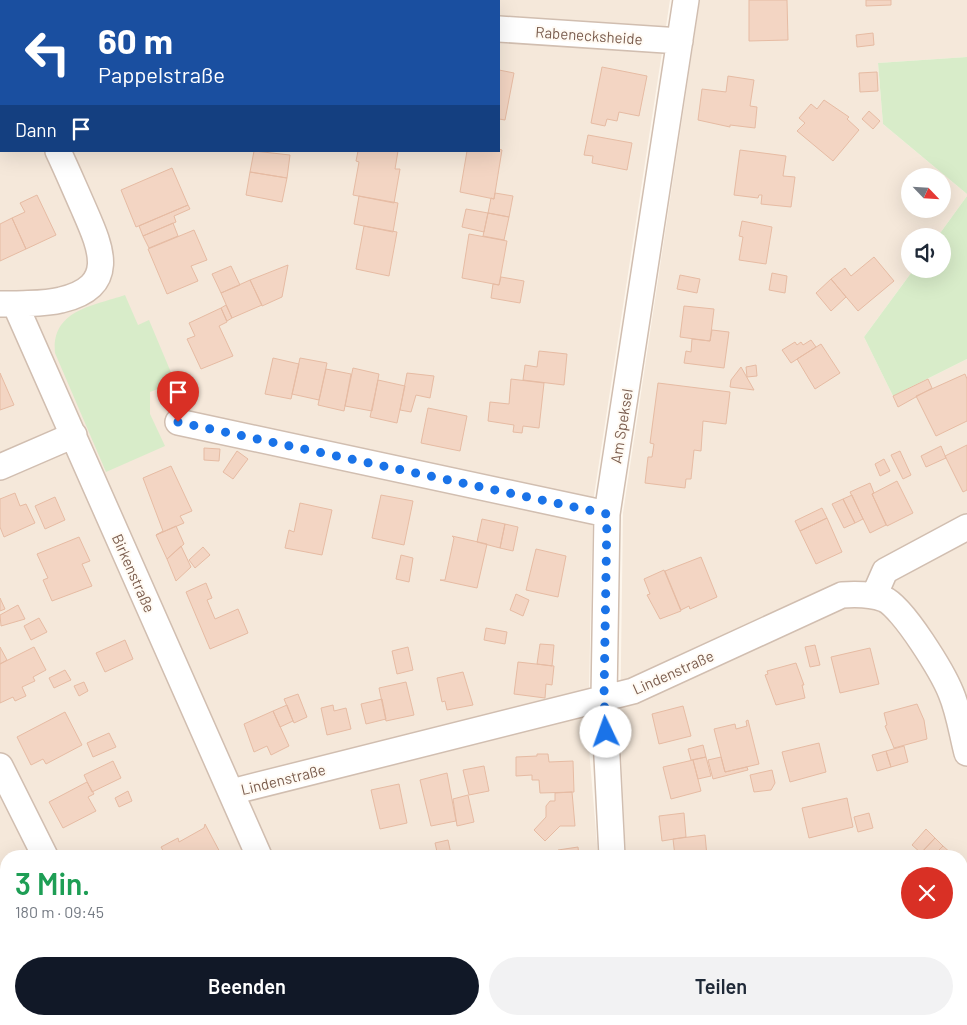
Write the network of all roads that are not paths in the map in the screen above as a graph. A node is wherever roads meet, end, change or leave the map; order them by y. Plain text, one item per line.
1 (686, 0) edge
2 (500, 30) edge
3 (680, 41) junction
4 (58, 152) edge
5 (7, 304) edge
6 (178, 422) dead end
7 (74, 435) junction
8 (0, 467) edge
9 (607, 514) junction
10 (967, 527) edge
11 (874, 596) junction
12 (604, 698) junction
13 (967, 753) edge
14 (0, 766) edge
15 (230, 792) junction
16 (42, 850) edge
17 (256, 850) edge
18 (612, 850) edge

1 - 3 street, Am Speksel
2 - 3 street, Rabenecksheide
3 - 9 street, Am Speksel
4 - 5 street
5 - 7 street, Birkenstraße
6 - 9 street
7 - 8 street
7 - 15 street, Birkenstraße
9 - 12 street, Am Speksel
10 - 11 street
11 - 12 street, Lindenstraße
11 - 13 street
12 - 15 street, Lindenstraße
12 - 18 street, Am Speksel
14 - 16 street
15 - 17 street, Birkenstraße

